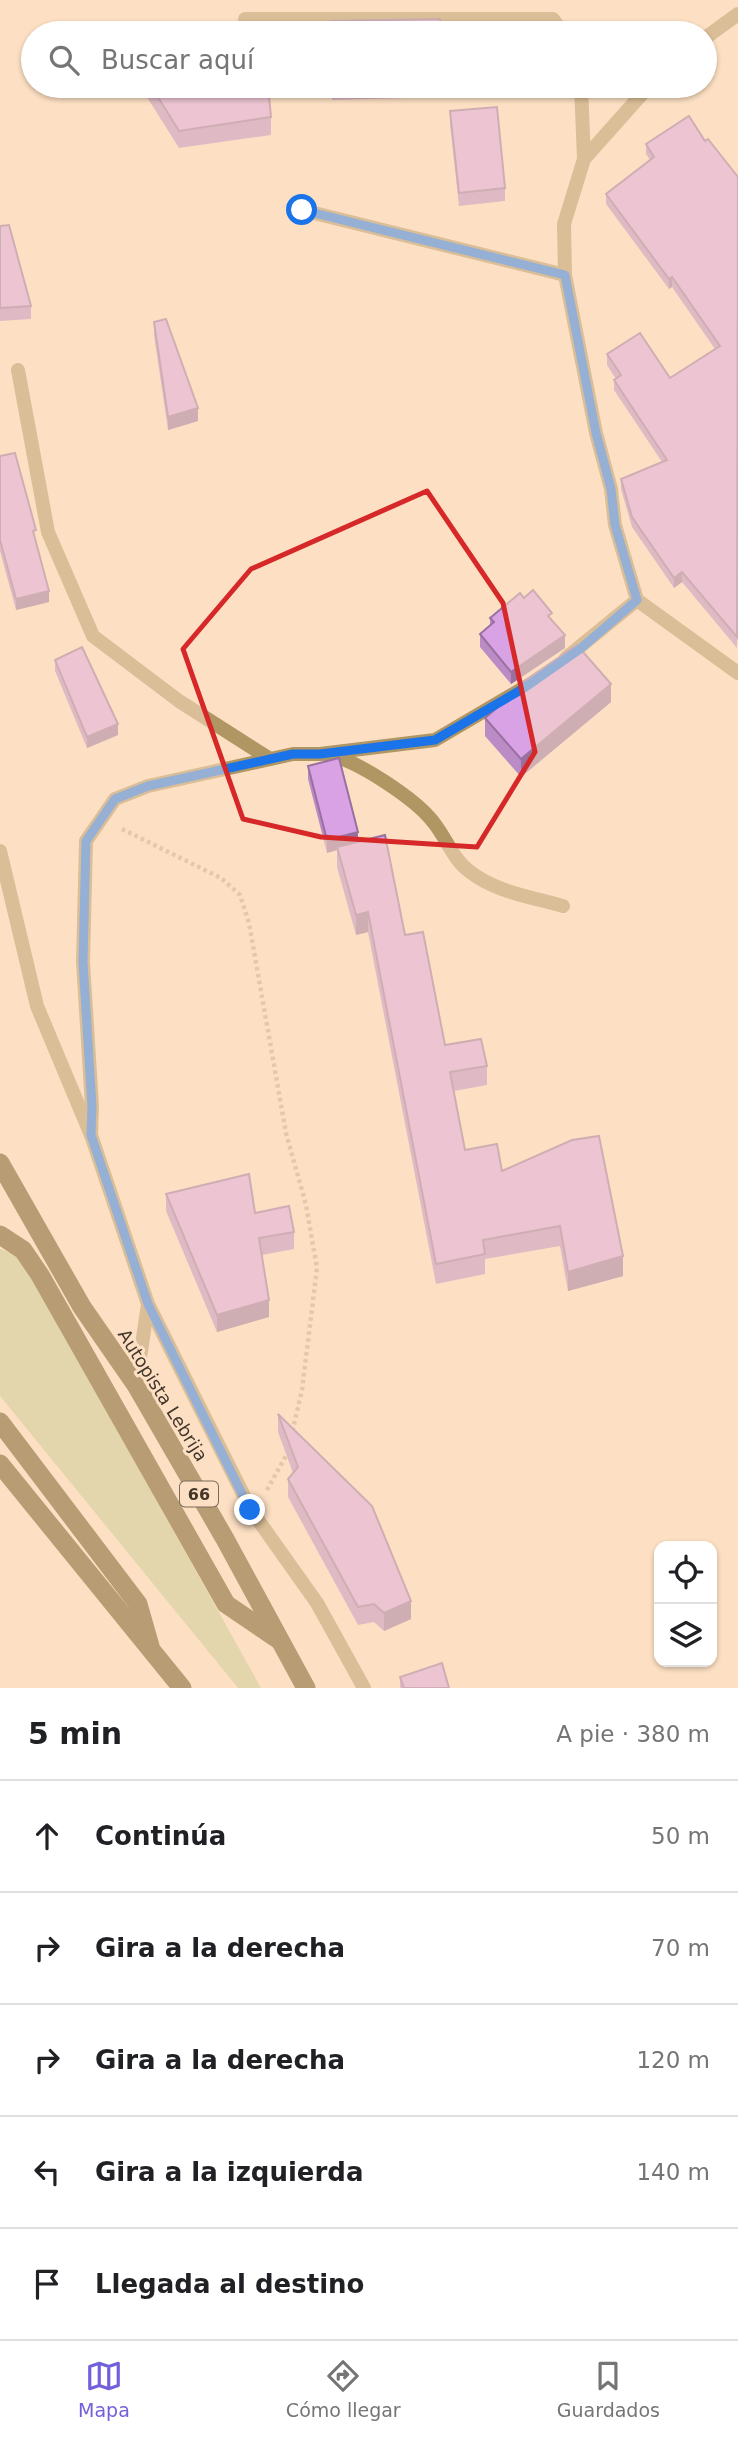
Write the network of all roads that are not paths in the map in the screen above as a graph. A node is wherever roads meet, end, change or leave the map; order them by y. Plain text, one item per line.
1 (738, 14) edge
2 (246, 19) dead end
3 (554, 21) edge
4 (717, 29) edge
5 (581, 98) edge
6 (638, 98) edge
7 (584, 159) junction
8 (302, 210) dead end
9 (565, 275) junction
10 (18, 370) dead end
11 (637, 600) junction
12 (558, 664) edge
13 (738, 673) edge
14 (535, 680) edge
15 (320, 754) junction
16 (270, 759) junction
17 (0, 851) edge
18 (563, 906) dead end
19 (91, 1135) junction
20 (0, 1163) edge
21 (0, 1235) edge
22 (148, 1304) junction
23 (136, 1385) junction
24 (0, 1422) edge
25 (0, 1464) edge
26 (282, 1642) junction
27 (152, 1651) junction
28 (183, 1688) edge
29 (306, 1688) edge
30 (364, 1688) edge

1 - 4 street
2 - 3 street
5 - 7 street
6 - 7 street
7 - 9 street
8 - 9 street
9 - 11 street
10 - 16 street
11 - 12 street
11 - 13 street
14 - 15 street
15 - 16 street
15 - 18 street
16 - 19 street
17 - 19 street
19 - 22 street
20 - 23 highway, Autopista Lebrija / 66
21 - 26 highway
22 - 23 street
22 - 30 street
23 - 26 highway, Autopista Lebrija / 66
24 - 27 highway
25 - 27 highway
26 - 29 highway, Autopista Lebrija / 66
27 - 28 highway

